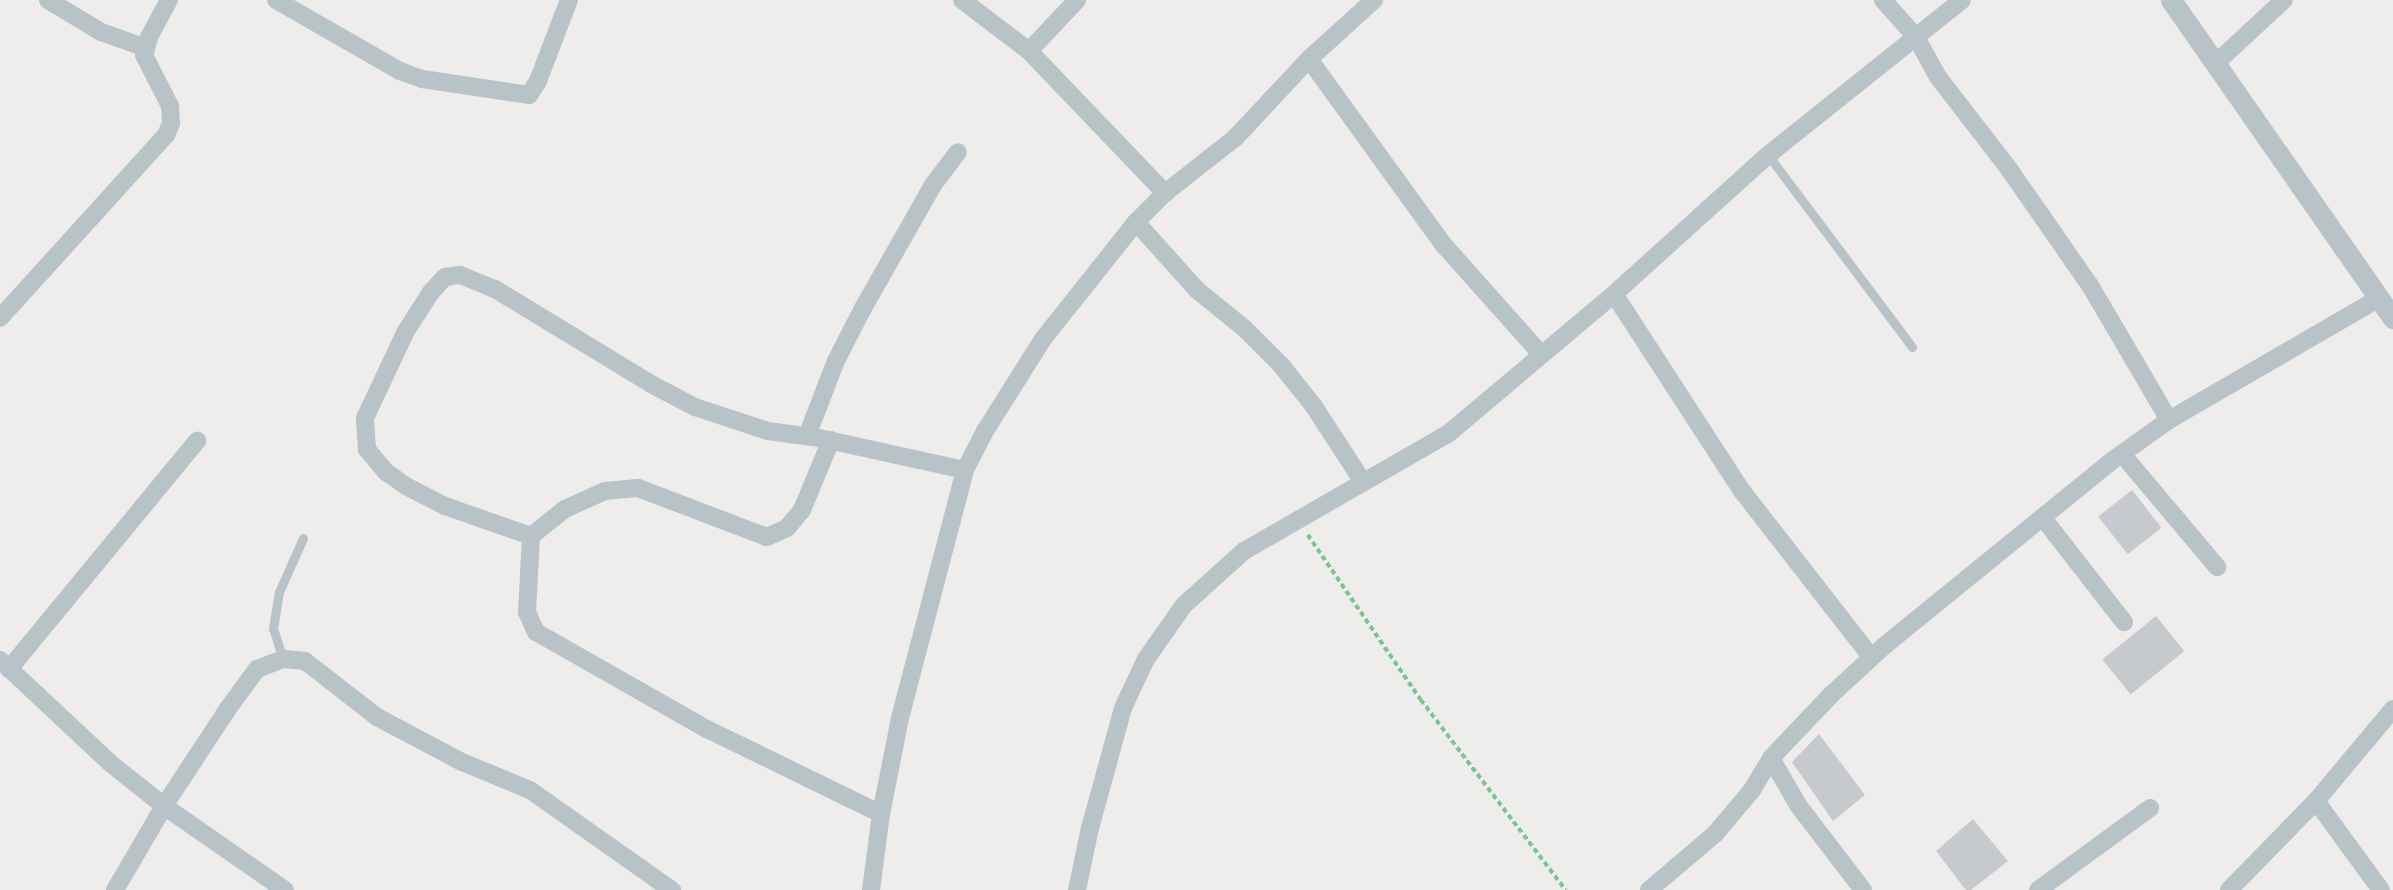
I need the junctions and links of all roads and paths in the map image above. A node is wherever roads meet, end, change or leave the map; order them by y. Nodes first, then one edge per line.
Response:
1 (48, 0) edge
2 (169, 0) edge
3 (276, 0) edge
4 (569, 0) edge
5 (962, 0) edge
6 (1077, 0) edge
7 (1374, 0) edge
8 (1883, 0) edge
9 (1962, 0) edge
10 (2172, 0) edge
11 (2284, 0) edge
12 (1916, 37) junction
13 (146, 48) junction
14 (1029, 51) junction
15 (1309, 59) junction
16 (2217, 62) junction
17 (958, 152) dead end
18 (1768, 155) junction
19 (1165, 193) junction
20 (1136, 222) junction
21 (1614, 294) junction
22 (2378, 299) junction
23 (0, 318) edge
24 (2393, 318) edge
25 (1912, 347) dead end
26 (1541, 354) junction
27 (2169, 420) junction
28 (807, 436) junction
29 (831, 440) junction
30 (197, 441) dead end
31 (2122, 454) junction
32 (965, 470) junction
33 (1363, 482) junction
34 (2043, 517) junction
35 (1297, 520) junction
36 (531, 536) junction
37 (303, 538) dead end
38 (2217, 568) dead end
39 (2124, 622) dead end
40 (1871, 657) junction
41 (283, 659) junction
42 (4, 664) edge
43 (2393, 709) edge
44 (1771, 758) junction
45 (2316, 801) junction
46 (164, 806) junction
47 (2150, 808) dead end
48 (881, 814) junction
49 (115, 890) edge
50 (285, 890) edge
51 (672, 890) edge
52 (871, 890) edge
53 (1077, 890) edge
54 (1566, 890) edge
55 (1649, 890) edge
56 (1863, 890) edge
57 (2038, 890) edge
58 (2229, 890) edge
59 (2381, 890) edge

1 - 13 street
2 - 13 street
3 - 4 street
5 - 14 street
6 - 14 street
7 - 15 street
8 - 12 street
9 - 12 street
10 - 16 street
11 - 16 street
12 - 18 street
12 - 27 street
13 - 23 street
14 - 19 street
15 - 19 street
15 - 26 street
16 - 22 street
17 - 28 street
18 - 21 street
18 - 25 lane
19 - 20 street
20 - 32 street
20 - 33 street
21 - 26 street
21 - 40 street
22 - 24 street
22 - 27 street
26 - 33 street
27 - 31 street
28 - 29 street
28 - 36 street
29 - 32 street
29 - 36 street
30 - 42 street
31 - 34 street
31 - 38 street
32 - 48 street
33 - 35 street
34 - 39 street
34 - 40 street
35 - 53 street
35 - 54 path
36 - 48 street
37 - 41 lane
40 - 44 street
41 - 46 street
41 - 51 street
42 - 46 street
43 - 45 street
44 - 55 street
44 - 56 street
45 - 58 street
45 - 59 street
46 - 49 street
46 - 50 street
47 - 57 street
48 - 52 street

